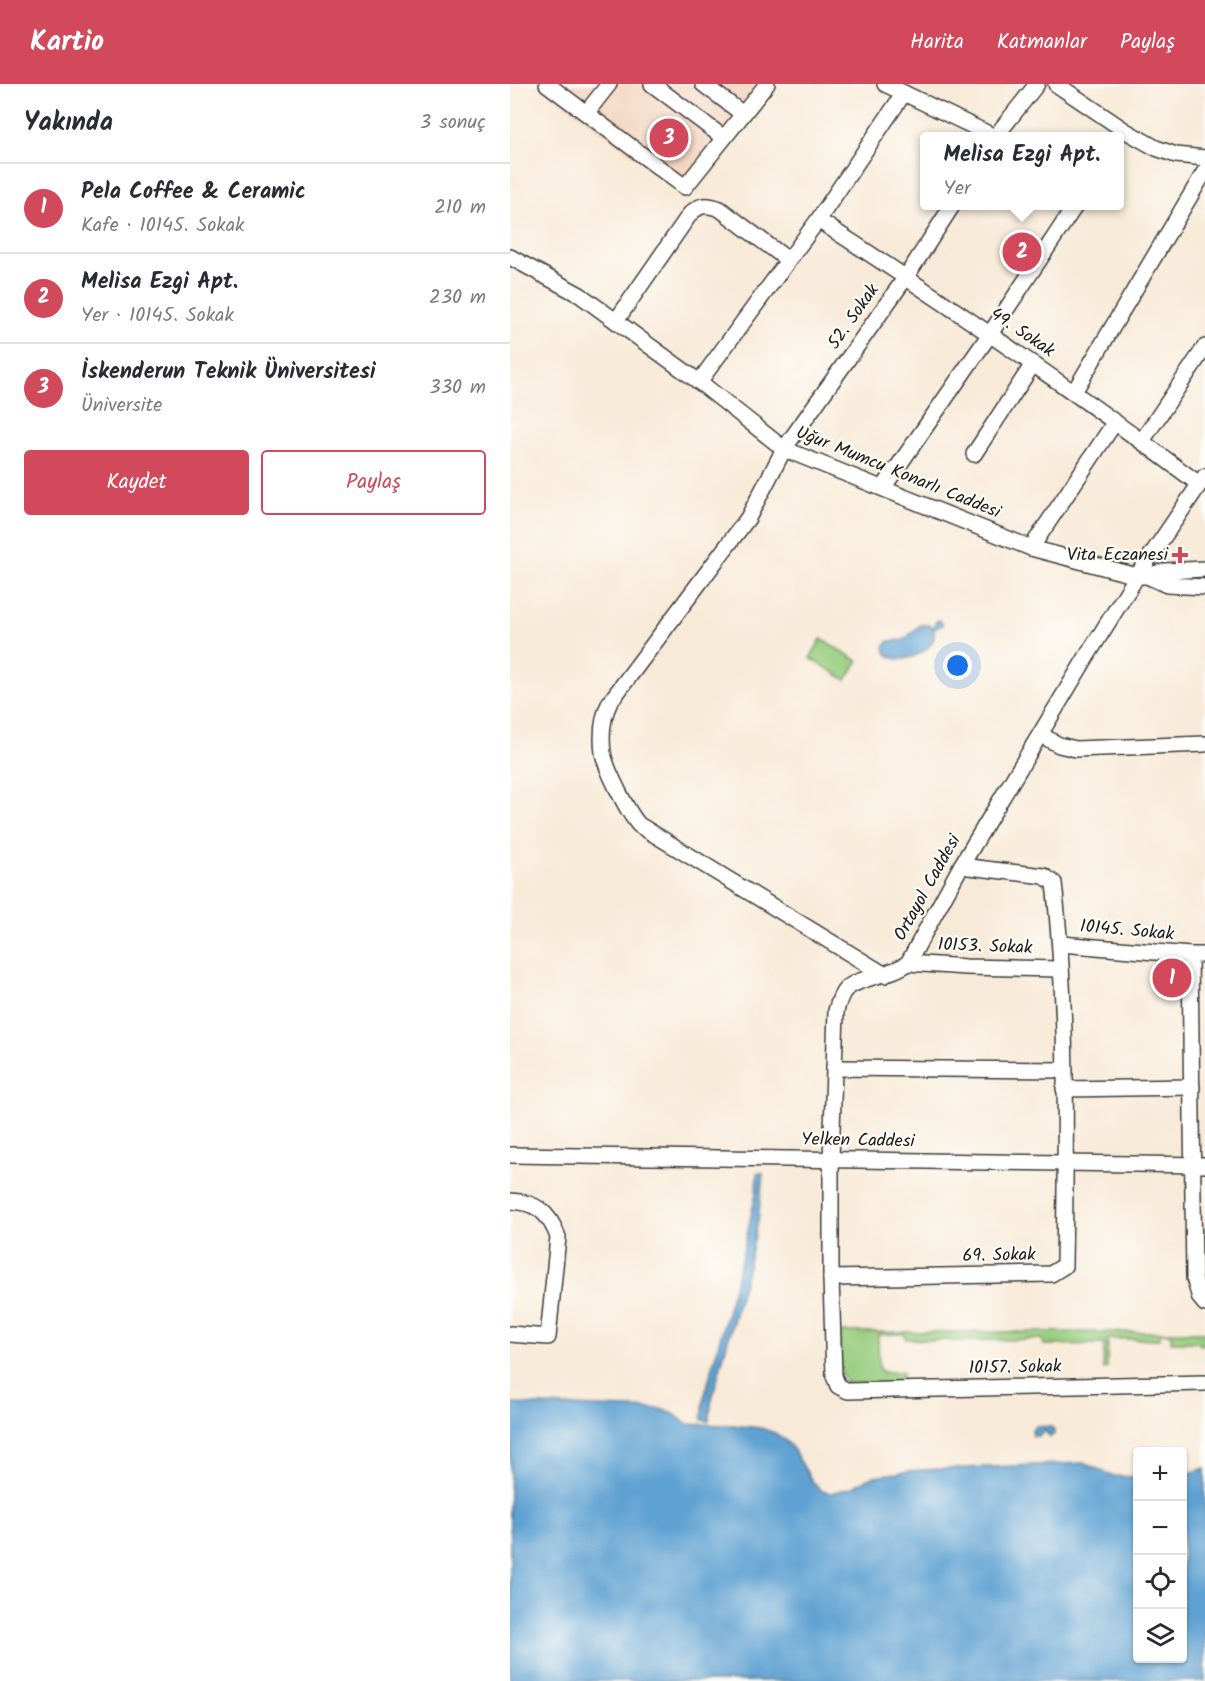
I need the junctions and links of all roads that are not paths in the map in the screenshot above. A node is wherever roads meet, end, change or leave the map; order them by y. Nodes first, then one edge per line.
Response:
1 (547, 84) edge
2 (609, 84) edge
3 (652, 84) edge
4 (704, 84) edge
5 (885, 84) edge
6 (1038, 84) edge
7 (1056, 84) edge
8 (762, 86) edge
9 (904, 93) junction
10 (586, 112) junction
11 (743, 114) junction
12 (986, 132) edge
13 (997, 132) edge
14 (1119, 132) edge
15 (1124, 135) edge
16 (724, 138) junction
17 (1205, 158) edge
18 (1205, 171) edge
19 (949, 210) edge
20 (1072, 210) edge
21 (818, 220) junction
22 (510, 257) edge
23 (788, 260) junction
24 (906, 277) junction
25 (616, 321) junction
26 (990, 334) junction
27 (1205, 347) edge
28 (1033, 364) junction
29 (699, 382) junction
30 (1074, 392) junction
31 (1115, 422) junction
32 (1142, 441) junction
33 (784, 449) junction
34 (974, 454) dead end
35 (1202, 480) edge
36 (883, 488) junction
37 (1031, 548) junction
38 (1205, 569) edge
39 (1142, 576) junction
40 (1205, 586) edge
41 (1041, 735) junction
42 (1205, 744) edge
43 (961, 866) junction
44 (1061, 944) junction
45 (1197, 955) edge
46 (908, 963) junction
47 (1061, 969) junction
48 (885, 975) junction
49 (834, 1068) junction
50 (1063, 1070) junction
51 (1192, 1088) junction
52 (1064, 1089) junction
53 (510, 1155) edge
54 (831, 1160) junction
55 (1065, 1164) junction
56 (1199, 1165) edge
57 (510, 1201) edge
58 (831, 1278) junction
59 (1205, 1304) edge
60 (510, 1334) edge
61 (834, 1376) joint
62 (1205, 1383) edge

1 - 10 street
2 - 10 street
3 - 16 street
4 - 11 street
5 - 9 street
6 - 13 street
7 - 14 street
8 - 11 street
9 - 12 street
9 - 21 street
10 - 16 street
11 - 16 street
15 - 17 street
18 - 30 street
19 - 24 street, 52. Sokak
20 - 26 street
21 - 23 street
21 - 24 street, 49. Sokak
22 - 25 street, Uğur Mumcu Konarlı Caddesi
23 - 25 street
23 - 29 street
24 - 26 street, 49. Sokak
24 - 33 street, 52. Sokak
25 - 29 street, Uğur Mumcu Konarlı Caddesi
26 - 28 street, 49. Sokak
26 - 36 street
27 - 32 street
28 - 30 street, 49. Sokak
28 - 34 street
29 - 33 street, Uğur Mumcu Konarlı Caddesi
30 - 31 street, 49. Sokak
31 - 32 street, 49. Sokak
31 - 37 street
32 - 35 street, 49. Sokak
33 - 36 street, Uğur Mumcu Konarlı Caddesi
33 - 48 street, 52. Sokak
35 - 39 street, Ortayol Caddesi
36 - 37 street, Uğur Mumcu Konarlı Caddesi
37 - 39 street, Uğur Mumcu Konarlı Caddesi
38 - 39 street, Uğur Mumcu Konarlı Caddesi
39 - 40 street, Uğur Mumcu Konarlı Caddesi
39 - 41 street, Ortayol Caddesi
41 - 42 street
41 - 43 street, Ortayol Caddesi
43 - 44 street
43 - 46 street, Ortayol Caddesi
44 - 45 street, 10145. Sokak
44 - 47 street
45 - 51 street
46 - 47 street, 10153. Sokak
46 - 48 street, Ortayol Caddesi
47 - 50 street
48 - 49 street, Ortayol Caddesi
49 - 50 street
49 - 54 street, Ortayol Caddesi
50 - 52 street
51 - 52 street
51 - 56 street
52 - 55 street
53 - 54 street, Yelken Caddesi
54 - 55 street, Yelken Caddesi
54 - 58 street, Ortayol Caddesi
55 - 56 street, Yelken Caddesi
55 - 58 street, 69. Sokak
56 - 59 street
57 - 60 street
58 - 61 street, Ortayol Caddesi
61 - 62 street, 10157. Sokak

